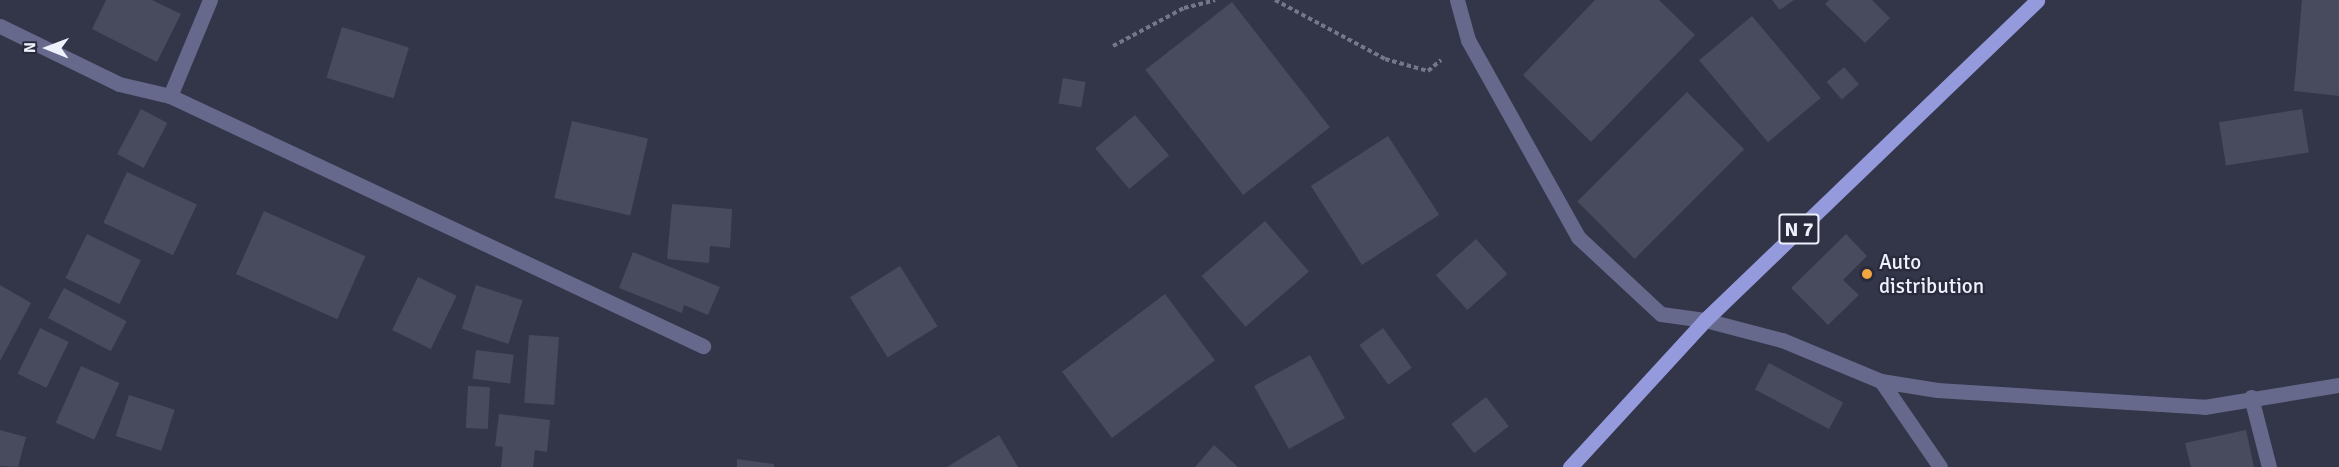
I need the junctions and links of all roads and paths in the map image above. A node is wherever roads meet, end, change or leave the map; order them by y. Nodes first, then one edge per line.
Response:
1 (210, 0) edge
2 (1215, 0) edge
3 (1275, 0) edge
4 (1457, 0) edge
5 (2037, 0) edge
6 (0, 26) edge
7 (1468, 40) junction
8 (1113, 46) dead end
9 (170, 96) junction
10 (1705, 320) junction
11 (703, 346) dead end
12 (1881, 381) junction
13 (2339, 385) edge
14 (2252, 397) junction
15 (1570, 467) edge
16 (1941, 467) edge
17 (2269, 467) edge

1 - 9 street
2 - 8 path
3 - 7 path
4 - 7 street
5 - 10 main road, N 7
6 - 9 street
7 - 10 street
9 - 11 street
10 - 12 street
10 - 15 main road, N 7
12 - 14 street
12 - 16 street
13 - 14 street
14 - 17 street

